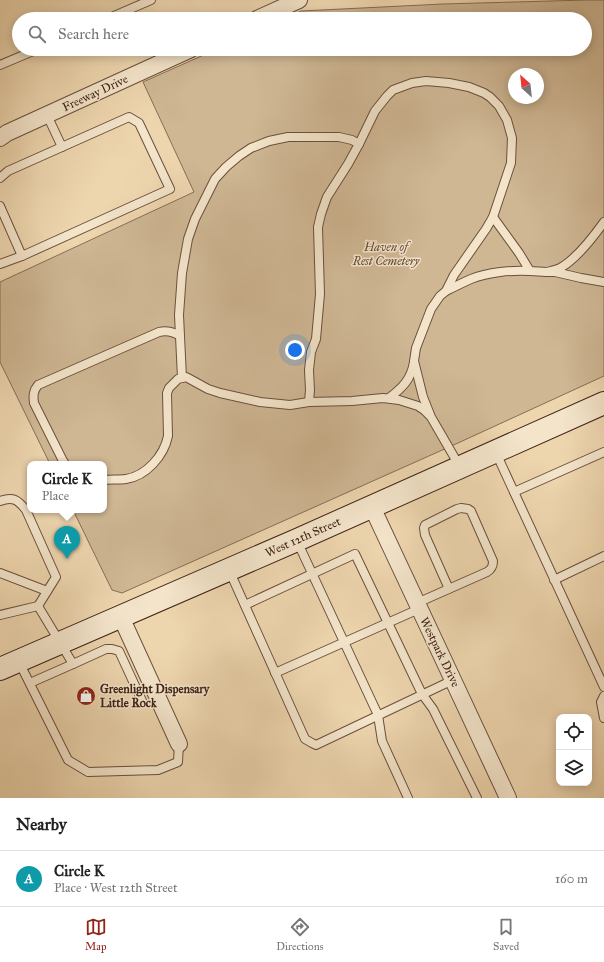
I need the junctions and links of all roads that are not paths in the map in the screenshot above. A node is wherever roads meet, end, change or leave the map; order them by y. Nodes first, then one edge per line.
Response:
1 (151, 0) edge
2 (299, 0) edge
3 (123, 12) edge
4 (272, 12) edge
5 (21, 56) edge
6 (176, 56) edge
7 (0, 65) edge
8 (48, 115) junction
9 (0, 138) edge
10 (359, 144) junction
11 (62, 147) junction
12 (0, 178) edge
13 (0, 206) edge
14 (493, 217) junction
15 (604, 222) edge
16 (22, 256) junction
17 (0, 264) edge
18 (530, 271) junction
19 (547, 272) junction
20 (604, 282) edge
21 (446, 292) junction
22 (179, 335) junction
23 (414, 361) junction
24 (182, 378) junction
25 (389, 398) junction
26 (309, 402) junction
27 (604, 403) edge
28 (431, 417) junction
29 (496, 452) junction
30 (604, 452) edge
31 (63, 461) edge
32 (461, 468) junction
33 (107, 480) edge
34 (514, 492) junction
35 (0, 501) edge
36 (372, 507) junction
37 (27, 512) edge
38 (27, 513) edge
39 (297, 540) junction
40 (604, 556) edge
41 (229, 570) junction
42 (0, 573) edge
43 (312, 574) junction
44 (554, 580) junction
45 (449, 589) junction
46 (47, 591) junction
47 (245, 605) junction
48 (38, 606) junction
49 (418, 606) junction
50 (0, 614) edge
51 (121, 617) junction
52 (388, 623) junction
53 (345, 642) junction
54 (61, 643) junction
55 (73, 664) junction
56 (6, 666) edge
57 (275, 673) junction
58 (454, 680) junction
59 (30, 684) junction
60 (604, 688) edge
61 (422, 694) junction
62 (604, 696) edge
63 (143, 703) dead end
64 (378, 715) junction
65 (604, 718) edge
66 (179, 744) joint
67 (408, 798) edge
68 (477, 798) edge
69 (508, 798) edge

1 - 3 lane
2 - 4 street
5 - 7 lane
6 - 8 street, Freeway Drive
8 - 9 street, Freeway Drive
8 - 11 lane
10 - 14 lane
10 - 22 lane
10 - 26 lane
11 - 12 lane
11 - 16 lane
13 - 16 lane
14 - 18 lane
14 - 21 lane
15 - 19 lane
16 - 17 lane
18 - 19 lane
18 - 21 lane
19 - 20 lane
21 - 23 lane
22 - 24 lane
22 - 31 lane
23 - 25 lane
23 - 28 lane
24 - 26 lane
24 - 33 lane
25 - 26 lane
25 - 28 lane
27 - 29 main road, West 12th Street
28 - 32 lane
29 - 32 main road, West 12th Street
29 - 34 lane
30 - 34 lane
32 - 36 main road, West 12th Street
34 - 44 lane
35 - 37 lane
36 - 39 main road, West 12th Street
36 - 49 street, Westpark Drive
38 - 46 lane
39 - 41 main road, West 12th Street
39 - 43 lane
40 - 44 lane
41 - 47 lane
41 - 51 main road, West 12th Street
42 - 46 lane
43 - 47 lane
43 - 52 lane
43 - 53 lane
44 - 60 lane
45 - 45 lane
45 - 49 lane
46 - 48 lane
47 - 57 lane
48 - 50 lane
48 - 54 lane
49 - 52 lane
49 - 58 street, Westpark Drive
51 - 54 main road, West 12th Street
51 - 66 street
52 - 53 lane
52 - 61 lane
53 - 57 lane
53 - 64 lane
54 - 55 lane
54 - 56 main road, West 12th Street
55 - 59 lane
55 - 63 lane
56 - 59 lane
57 - 64 lane
58 - 61 lane
58 - 69 street, Westpark Drive
59 - 66 lane
61 - 64 lane
61 - 68 lane
62 - 65 lane
64 - 67 lane

